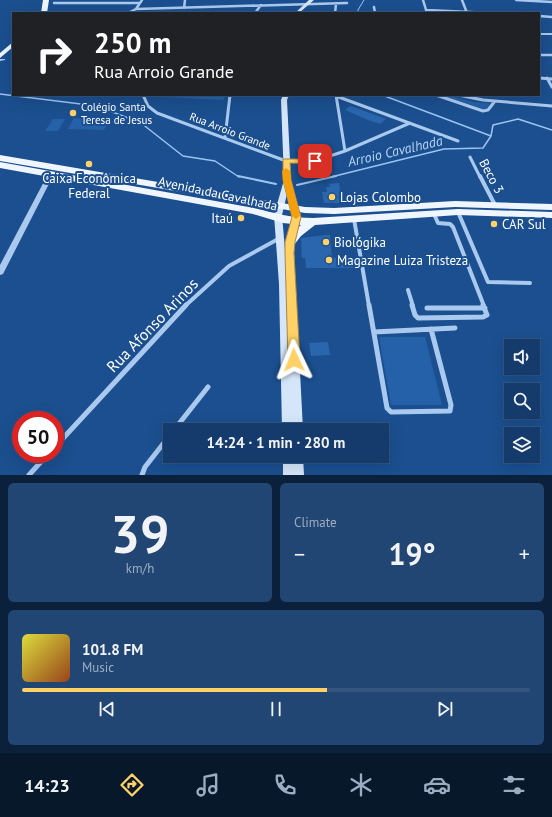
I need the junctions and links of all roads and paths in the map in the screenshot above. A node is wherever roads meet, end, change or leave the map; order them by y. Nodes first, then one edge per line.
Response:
1 (46, 0) edge
2 (85, 0) edge
3 (142, 0) edge
4 (185, 0) edge
5 (312, 0) edge
6 (422, 0) edge
7 (462, 0) edge
8 (516, 0) edge
9 (552, 2) edge
10 (82, 3) junction
11 (347, 3) dead end
12 (53, 4) edge
13 (140, 4) junction
14 (336, 4) junction
15 (261, 5) junction
16 (304, 6) junction
17 (374, 7) dead end
18 (184, 8) junction
19 (136, 9) junction
20 (426, 11) edge
21 (44, 12) edge
22 (130, 12) edge
23 (255, 12) edge
24 (299, 12) edge
25 (335, 12) edge
26 (375, 12) edge
27 (467, 12) edge
28 (540, 16) edge
29 (552, 17) edge
30 (540, 34) edge
31 (552, 34) edge
32 (12, 45) edge
33 (12, 52) edge
34 (540, 55) edge
35 (552, 56) edge
36 (1, 60) edge
37 (540, 78) edge
38 (547, 78) junction
39 (552, 79) edge
40 (552, 87) edge
41 (143, 96) edge
42 (230, 96) edge
43 (336, 96) edge
44 (439, 96) edge
45 (464, 96) edge
46 (283, 97) edge
47 (495, 101) junction
48 (552, 106) edge
49 (410, 123) junction
50 (225, 138) junction
51 (458, 141) dead end
52 (345, 151) junction
53 (470, 157) dead end
54 (0, 158) edge
55 (286, 161) junction
56 (0, 165) edge
57 (78, 172) junction
58 (51, 174) junction
59 (287, 180) junction
60 (495, 205) junction
61 (279, 206) junction
62 (552, 207) edge
63 (294, 209) junction
64 (458, 212) junction
65 (434, 214) junction
66 (552, 214) edge
67 (278, 219) junction
68 (354, 219) junction
69 (296, 222) junction
70 (313, 222) junction
71 (285, 240) junction
72 (0, 272) edge
73 (530, 283) dead end
74 (408, 290) dead end
75 (427, 308) dead end
76 (485, 308) junction
77 (455, 328) dead end
78 (431, 329) junction
79 (374, 332) junction
80 (208, 387) dead end
81 (180, 423) edge
82 (288, 423) edge
83 (297, 423) edge
84 (64, 437) edge
85 (163, 444) edge
86 (40, 463) edge
87 (289, 463) edge
88 (298, 463) edge
89 (29, 475) edge
90 (142, 475) edge
91 (290, 475) edge
92 (298, 475) edge

1 - 21 main road
2 - 10 street
3 - 13 street
4 - 18 street
5 - 16 main road
6 - 20 street
7 - 27 street
8 - 9 street
10 - 12 street
10 - 13 street
11 - 14 street
13 - 19 street
14 - 16 street
14 - 25 street
15 - 16 street
15 - 18 street
15 - 23 street
16 - 24 main road
17 - 26 street
18 - 19 street
19 - 22 street
20 - 27 street
28 - 29 street
30 - 31 street
32 - 36 main road
33 - 36 main road
34 - 35 street
37 - 38 street
38 - 39 street
38 - 40 street
41 - 50 street, Rua Arroio Grande
42 - 50 street
43 - 49 street
43 - 52 street
44 - 47 street
45 - 47 street
46 - 55 main road
47 - 48 street
49 - 51 street
49 - 52 street, Rua Arroio Grande
50 - 55 street, Rua Arroio Grande
52 - 55 street, Rua Arroio Grande
53 - 60 street, Beco 3
54 - 57 main road, Avenida da Cavalhada
55 - 59 main road
56 - 58 main road, Avenida da Cavalhada
57 - 58 main road
57 - 61 main road, Avenida da Cavalhada
58 - 67 main road, Avenida da Cavalhada
58 - 72 street
59 - 61 main road
59 - 63 main road
60 - 62 main road, Avenida da Cavalhada
60 - 63 main road, Avenida da Cavalhada
61 - 63 main road, Avenida da Cavalhada
61 - 67 main road
63 - 69 main road
64 - 65 main road, Avenida da Cavalhada
64 - 66 main road, Avenida da Cavalhada
64 - 73 street
65 - 68 main road, Avenida da Cavalhada
65 - 76 street
67 - 69 main road, Avenida da Cavalhada
67 - 71 main road
68 - 70 main road, Avenida da Cavalhada
68 - 79 street
69 - 70 main road, Avenida da Cavalhada
69 - 71 main road
70 - 71 main road
71 - 82 main road
71 - 83 main road
71 - 84 street, Rua Afonso Arinos
74 - 76 street
75 - 76 street
77 - 78 street
78 - 79 street
78 - 79 street
80 - 81 street
85 - 90 street
86 - 89 street
87 - 91 main road
88 - 92 main road

